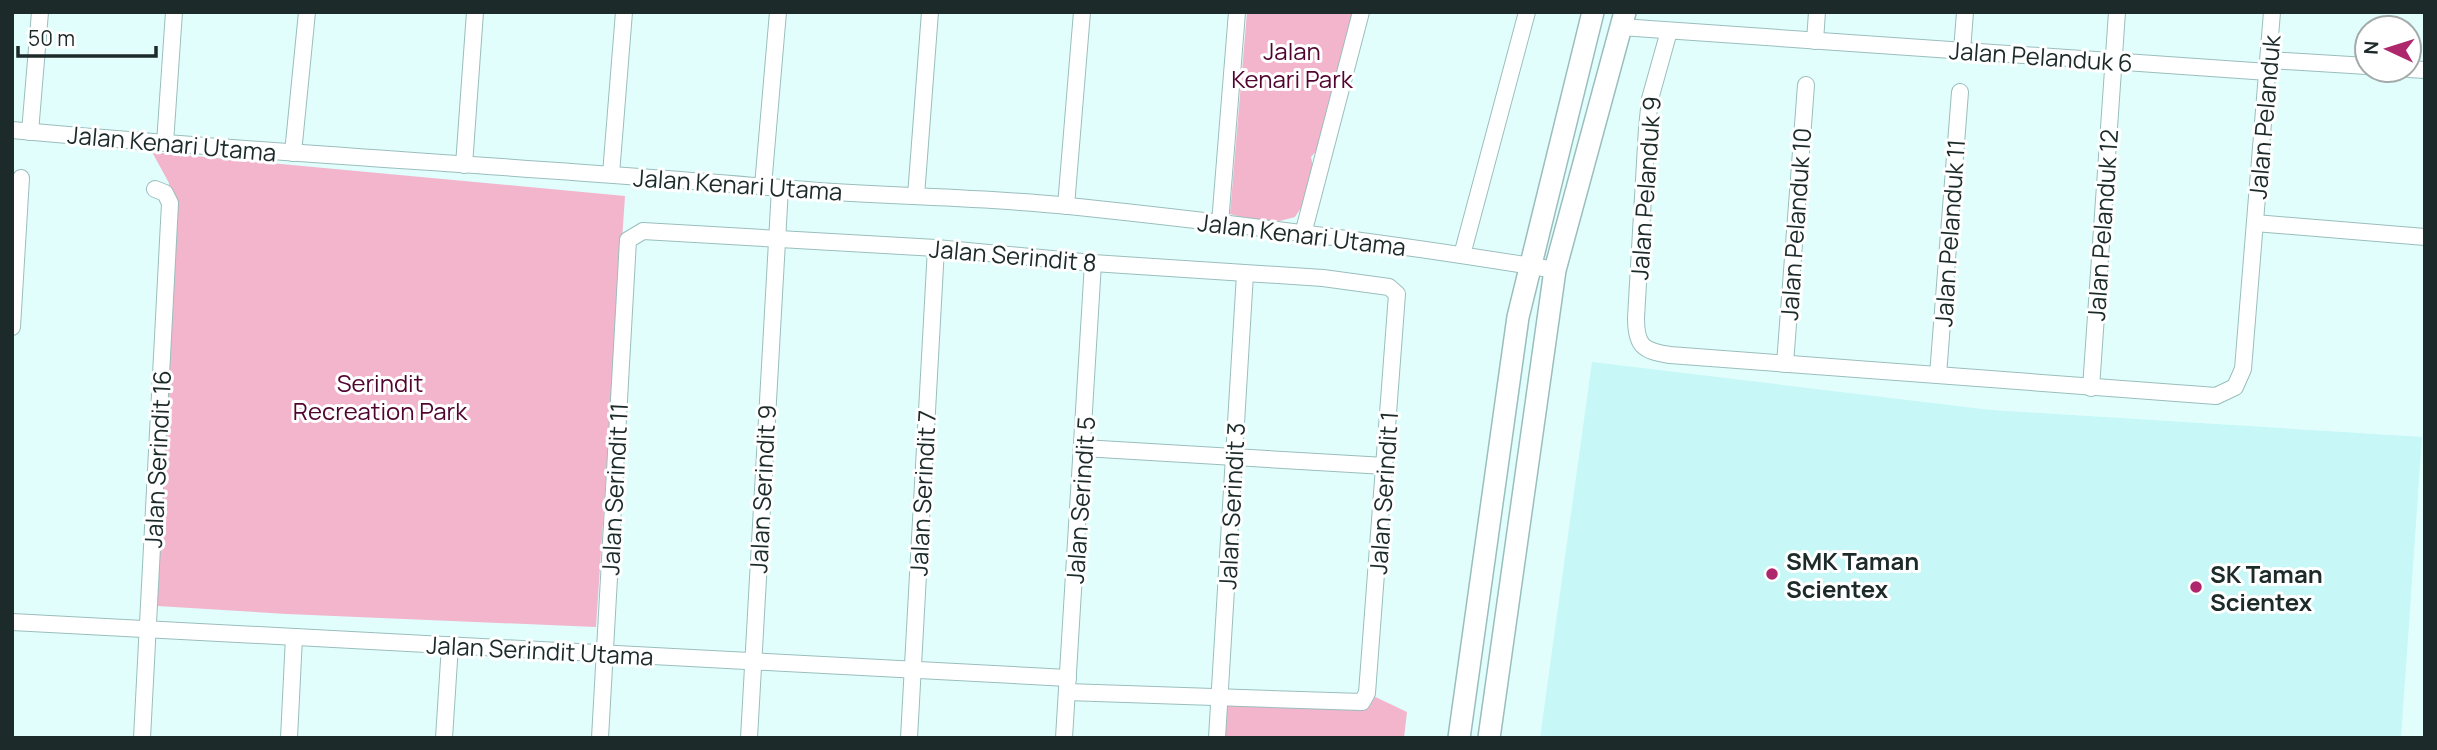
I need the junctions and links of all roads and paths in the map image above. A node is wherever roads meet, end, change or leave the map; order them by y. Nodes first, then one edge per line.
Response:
1 (40, 12) edge
2 (174, 12) edge
3 (307, 12) edge
4 (475, 12) edge
5 (624, 12) edge
6 (778, 12) edge
7 (930, 12) edge
8 (1082, 12) edge
9 (1237, 12) edge
10 (1361, 12) edge
11 (1527, 12) edge
12 (1593, 12) edge
13 (1816, 12) edge
14 (1965, 12) edge
15 (2117, 12) edge
16 (2273, 12) edge
17 (1623, 20) edge
18 (1669, 31) junction
19 (1815, 41) junction
20 (1962, 51) junction
21 (2113, 61) junction
22 (2268, 66) junction
23 (2353, 66) edge
24 (1578, 72) junction
25 (1806, 85) dead end
26 (1960, 92) dead end
27 (12, 130) edge
28 (30, 132) junction
29 (165, 143) junction
30 (293, 153) junction
31 (464, 165) junction
32 (611, 174) junction
33 (20, 178) dead end
34 (763, 186) junction
35 (780, 188) junction
36 (155, 189) dead end
37 (916, 196) junction
38 (1066, 206) junction
39 (1220, 223) junction
40 (2255, 223) junction
41 (1303, 234) junction
42 (2425, 237) edge
43 (628, 240) joint
44 (777, 240) junction
45 (936, 248) junction
46 (1462, 255) junction
47 (1093, 263) junction
48 (1530, 266) junction
49 (1555, 270) junction
50 (1245, 274) junction
51 (1397, 294) joint
52 (12, 327) edge
53 (1785, 364) junction
54 (1938, 375) junction
55 (2091, 388) junction
56 (1083, 448) junction
57 (1234, 456) junction
58 (1385, 466) junction
59 (12, 622) edge
60 (148, 629) junction
61 (294, 637) junction
62 (450, 645) junction
63 (605, 653) junction
64 (752, 661) junction
65 (912, 670) junction
66 (1068, 685) junction
67 (1367, 693) joint
68 (1219, 696) junction
69 (142, 738) edge
70 (289, 738) edge
71 (444, 738) edge
72 (600, 738) edge
73 (749, 738) edge
74 (909, 738) edge
75 (1064, 738) edge
76 (1217, 738) edge
77 (1459, 738) edge
78 (1489, 738) edge

1 - 28 street
2 - 29 street
3 - 30 street
4 - 31 street
5 - 32 street
6 - 34 street
7 - 37 street
8 - 38 street
9 - 39 street
10 - 41 street
11 - 46 street
12 - 24 street
13 - 19 street
14 - 20 street
15 - 21 street, Jalan Pelanduk 12
16 - 22 street, Jalan Pelanduk
17 - 18 street, Jalan Pelanduk 6
17 - 24 street
17 - 49 street
18 - 19 street, Jalan Pelanduk 6
18 - 53 street, Jalan Pelanduk 9
19 - 20 street, Jalan Pelanduk 6
20 - 21 street, Jalan Pelanduk 6
21 - 22 street, Jalan Pelanduk 6
21 - 55 street, Jalan Pelanduk 12
22 - 23 street, Jalan Pelanduk 6
22 - 40 street, Jalan Pelanduk
24 - 48 street
25 - 53 street, Jalan Pelanduk 10
26 - 54 street, Jalan Pelanduk 11
27 - 28 street, Jalan Kenari Utama
28 - 29 street, Jalan Kenari Utama
29 - 30 street, Jalan Kenari Utama
30 - 31 street, Jalan Kenari Utama
31 - 32 street, Jalan Kenari Utama
32 - 34 street, Jalan Kenari Utama
33 - 52 street
34 - 35 street, Jalan Kenari Utama
35 - 37 street, Jalan Kenari Utama
35 - 44 street, Jalan Serindit 9
36 - 60 street, Jalan Serindit 16
37 - 38 street, Jalan Kenari Utama
38 - 39 street, Jalan Kenari Utama
39 - 41 street, Jalan Kenari Utama
40 - 42 street, Jalan Pelanduk
40 - 55 street, Jalan Pelanduk
41 - 46 street, Jalan Kenari Utama
43 - 44 street, Jalan Serindit 8
43 - 63 street, Jalan Serindit 11
44 - 45 street, Jalan Serindit 8
44 - 64 street, Jalan Serindit 9
45 - 47 street, Jalan Serindit 8
45 - 65 street, Jalan Serindit 7
46 - 48 street, Jalan Kenari Utama
47 - 50 street, Jalan Serindit 8
47 - 56 street, Jalan Serindit 5
48 - 49 street, Jalan Kenari Utama
48 - 77 street
49 - 78 street
50 - 51 street, Jalan Serindit 8
50 - 57 street, Jalan Serindit 3
51 - 58 street, Jalan Serindit 1
53 - 54 street
54 - 55 street
56 - 57 street
56 - 66 street, Jalan Serindit 5
57 - 58 street
57 - 68 street, Jalan Serindit 3
58 - 67 street, Jalan Serindit 1
59 - 60 street, Jalan Serindit Utama
60 - 61 street, Jalan Serindit Utama
60 - 69 street, Jalan Serindit 16
61 - 62 street, Jalan Serindit Utama
61 - 70 street
62 - 63 street, Jalan Serindit Utama
62 - 71 street
63 - 64 street, Jalan Serindit Utama
63 - 72 street, Jalan Serindit 11
64 - 65 street, Jalan Serindit Utama
64 - 73 street, Jalan Serindit 9
65 - 66 street, Jalan Serindit Utama
65 - 74 street, Jalan Serindit 7
66 - 68 street, Jalan Serindit Utama
66 - 75 street, Jalan Serindit 5
67 - 68 street, Jalan Serindit Utama
68 - 76 street, Jalan Serindit 3

